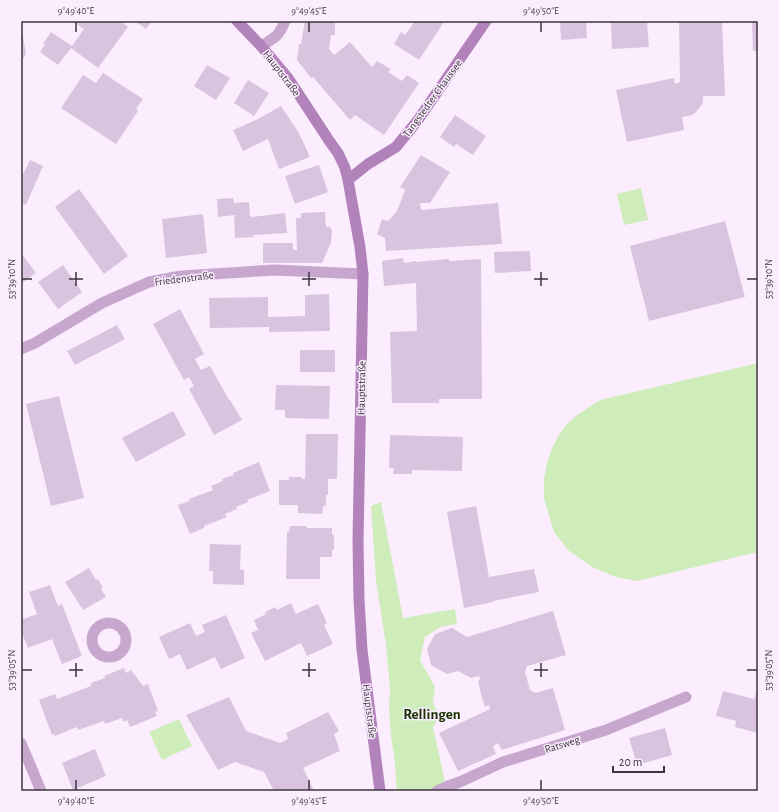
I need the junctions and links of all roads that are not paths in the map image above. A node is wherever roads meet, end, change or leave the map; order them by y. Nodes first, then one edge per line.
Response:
1 (237, 21) edge
2 (285, 21) edge
3 (486, 21) edge
4 (261, 46) junction
5 (348, 180) junction
6 (363, 274) junction
7 (21, 349) edge
8 (686, 697) dead end
9 (21, 743) edge
10 (41, 791) edge
11 (380, 791) edge
12 (438, 791) edge

1 - 4 main road, Hauptstraße
2 - 4 street
3 - 5 main road, Tangstedter Chaussee
4 - 5 main road, Hauptstraße
5 - 6 main road, Hauptstraße
6 - 7 street, Friedenstraße
6 - 11 main road, Hauptstraße
8 - 12 street, Ratsweg
9 - 10 street

